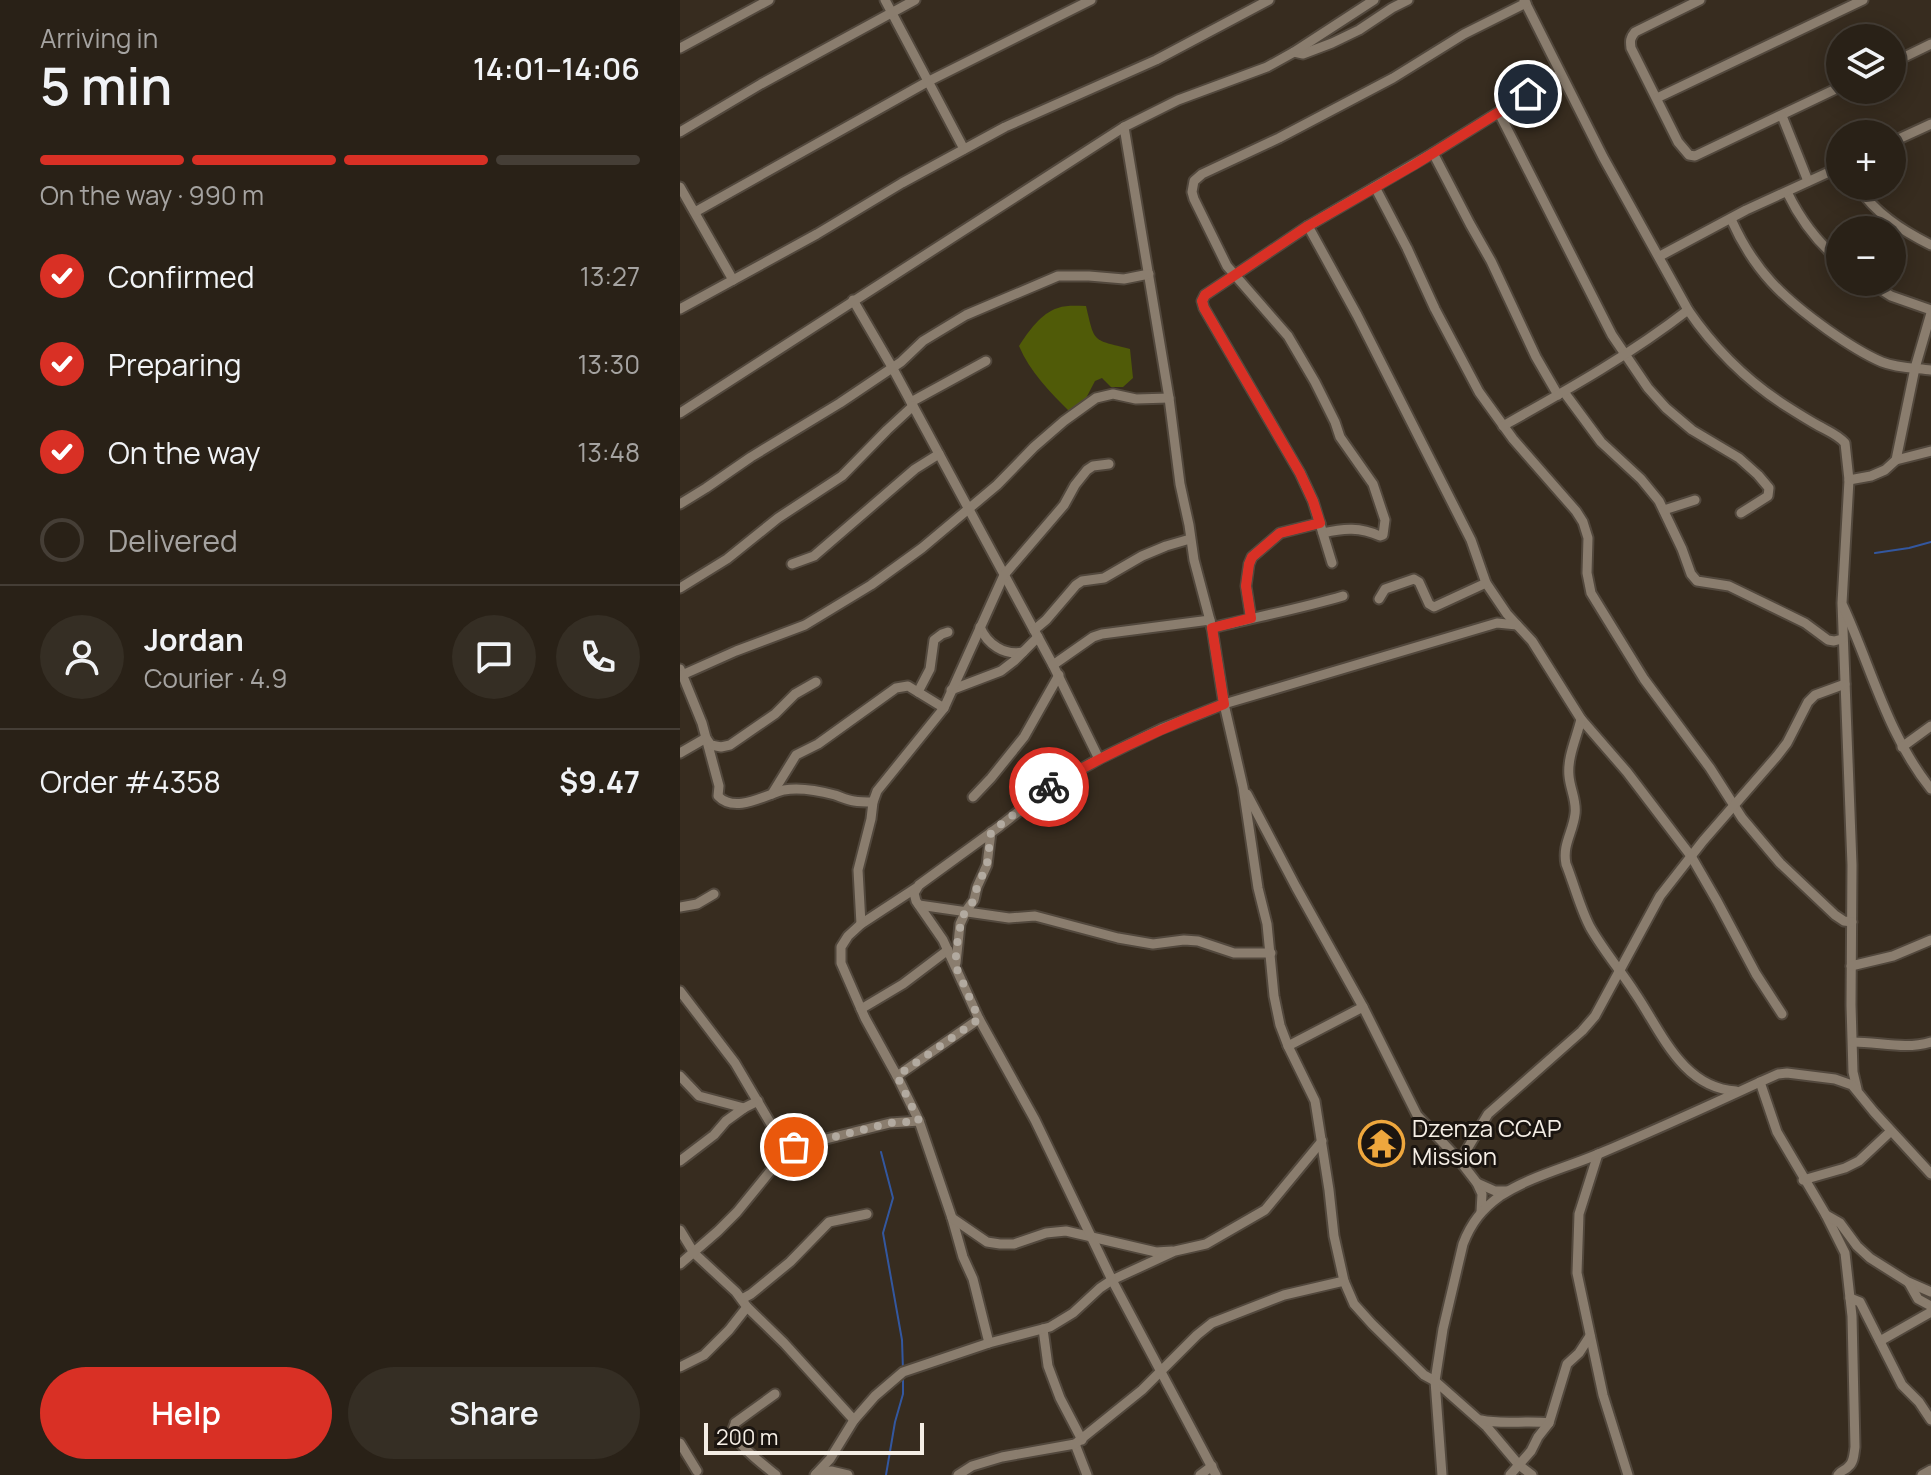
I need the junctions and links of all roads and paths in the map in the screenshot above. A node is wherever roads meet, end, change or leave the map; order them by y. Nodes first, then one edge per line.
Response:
1 (769, 0) edge
2 (885, 0) edge
3 (915, 0) edge
4 (1091, 0) edge
5 (1269, 0) edge
6 (1374, 0) edge
7 (1408, 0) edge
8 (1700, 0) edge
9 (1863, 0) edge
10 (1525, 2) edge
11 (1362, 3) edge
12 (892, 13) junction
13 (1931, 44) edge
14 (680, 48) edge
15 (1294, 52) junction
16 (1906, 56) edge
17 (1560, 74) junction
18 (927, 82) junction
19 (1826, 94) edge
20 (1657, 98) junction
21 (1499, 113) junction
22 (1782, 116) junction
23 (1931, 124) edge
24 (1124, 127) junction
25 (680, 132) edge
26 (1906, 136) edge
27 (964, 149) junction
28 (1433, 153) junction
29 (1826, 173) edge
30 (1808, 181) junction
31 (680, 187) edge
32 (1375, 187) junction
33 (1787, 192) junction
34 (1867, 200) edge
35 (695, 212) junction
36 (1731, 219) junction
37 (1308, 226) junction
38 (1931, 245) edge
39 (1826, 248) edge
40 (1660, 256) junction
41 (1149, 274) junction
42 (1235, 276) junction
43 (733, 280) junction
44 (1891, 296) edge
45 (853, 300) junction
46 (680, 309) edge
47 (1688, 310) junction
48 (1931, 312) edge
49 (1625, 355) junction
50 (986, 361) dead end
51 (892, 367) junction
52 (1915, 368) junction
53 (1931, 370) edge
54 (1561, 393) junction
55 (1169, 398) junction
56 (912, 404) junction
57 (680, 413) edge
58 (1503, 426) junction
59 (1931, 451) edge
60 (939, 454) junction
61 (1896, 460) junction
62 (1109, 464) dead end
63 (1849, 480) junction
64 (1695, 500) dead end
65 (680, 504) edge
66 (968, 509) junction
67 (1664, 510) junction
68 (1741, 513) dead end
69 (1320, 523) junction
70 (1323, 533) junction
71 (1190, 539) junction
72 (1332, 563) dead end
73 (792, 564) dead end
74 (1004, 575) junction
75 (1486, 583) junction
76 (680, 588) edge
77 (1343, 596) dead end
78 (1379, 599) dead end
79 (1842, 603) junction
80 (1251, 618) junction
81 (1211, 624) junction
82 (1517, 625) junction
83 (980, 627) junction
84 (948, 632) dead end
85 (1036, 634) junction
86 (1842, 639) junction
87 (1023, 652) junction
88 (1053, 665) junction
89 (681, 674) edge
90 (1059, 675) junction
91 (816, 682) dead end
92 (1845, 684) junction
93 (951, 690) junction
94 (918, 692) junction
95 (1224, 704) junction
96 (944, 708) junction
97 (1581, 719) junction
98 (1931, 726) edge
99 (706, 738) junction
100 (1902, 747) junction
101 (680, 753) edge
102 (1099, 759) junction
103 (1243, 787) junction
104 (1931, 789) edge
105 (772, 794) junction
106 (973, 797) dead end
107 (873, 802) junction
108 (1733, 806) junction
109 (991, 832) junction
110 (1691, 856) junction
111 (916, 888) junction
112 (714, 894) dead end
113 (919, 905) junction
114 (680, 907) edge
115 (966, 911) junction
116 (1852, 922) junction
117 (861, 924) junction
118 (1931, 940) edge
119 (948, 950) junction
120 (1271, 953) junction
121 (1851, 966) junction
122 (956, 967) junction
123 (1619, 969) junction
124 (680, 991) edge
125 (1363, 1007) junction
126 (861, 1009) junction
127 (1782, 1014) dead end
128 (979, 1019) junction
129 (1853, 1042) junction
130 (1931, 1042) edge
131 (1288, 1046) junction
132 (680, 1076) edge
133 (897, 1076) junction
134 (1760, 1082) junction
135 (1857, 1089) junction
136 (1739, 1092) junction
137 (758, 1101) junction
138 (744, 1108) junction
139 (919, 1121) junction
140 (1891, 1131) junction
141 (1322, 1141) junction
142 (794, 1147) junction
143 (1598, 1154) junction
144 (680, 1161) edge
145 (1460, 1161) junction
146 (1931, 1174) edge
147 (1803, 1180) junction
148 (1477, 1183) junction
149 (1512, 1190) junction
150 (1481, 1212) junction
151 (867, 1214) dead end
152 (1826, 1215) junction
153 (952, 1218) junction
154 (680, 1230) edge
155 (1091, 1237) junction
156 (1175, 1251) junction
157 (694, 1253) junction
158 (680, 1264) edge
159 (1112, 1280) junction
160 (1344, 1281) junction
161 (1908, 1282) junction
162 (1931, 1292) edge
163 (1850, 1298) junction
164 (1918, 1299) junction
165 (744, 1303) junction
166 (1931, 1309) edge
167 (1921, 1318) junction
168 (1043, 1329) junction
169 (1590, 1336) junction
170 (1880, 1341) junction
171 (989, 1343) junction
172 (680, 1367) edge
173 (1161, 1369) junction
174 (1435, 1381) junction
175 (775, 1394) dead end
176 (1479, 1419) junction
177 (854, 1420) junction
178 (1931, 1420) edge
179 (1549, 1423) junction
180 (1078, 1442) junction
181 (680, 1443) edge
182 (830, 1459) junction
183 (1519, 1465) junction
184 (1931, 1470) edge
185 (697, 1471) dead end
186 (1214, 1471) edge
187 (816, 1474) edge
188 (845, 1474) edge
189 (776, 1475) edge
190 (958, 1475) edge
191 (1087, 1475) edge
192 (1200, 1475) edge
193 (1442, 1475) edge
194 (1510, 1475) edge
195 (1532, 1475) edge
196 (1628, 1475) edge
197 (1838, 1475) edge
198 (1922, 1475) edge

1 - 14 street
2 - 12 street
3 - 12 street
4 - 18 street
5 - 27 street
6 - 11 street
7 - 15 street
8 - 20 street
9 - 20 street
10 - 17 street
10 - 42 street
11 - 15 street
12 - 18 street
12 - 25 street
13 - 16 street
15 - 24 street
17 - 21 street
17 - 40 street
18 - 27 street
18 - 35 street
19 - 22 street
20 - 22 street
21 - 28 street
21 - 49 street
22 - 30 street
23 - 26 street
24 - 41 street
24 - 45 street
27 - 43 street
28 - 32 street
28 - 54 street
29 - 30 street
30 - 33 street
31 - 35 street
32 - 37 street
32 - 58 street
33 - 36 street
33 - 39 street
34 - 38 street
35 - 43 street
36 - 40 street
36 - 52 street
37 - 42 street
37 - 75 street
40 - 47 street
41 - 51 street
41 - 55 street
42 - 69 street
42 - 70 street
43 - 46 street
44 - 48 street
45 - 51 street
45 - 57 street
47 - 49 street
47 - 63 street
48 - 52 street
49 - 54 street
49 - 68 street
50 - 56 street
51 - 56 street
51 - 65 street
52 - 53 street
52 - 61 street
54 - 58 street
54 - 67 street
55 - 66 street
55 - 71 street
56 - 60 street
56 - 76 street
58 - 108 street
59 - 61 street
60 - 66 street
60 - 73 street
61 - 63 street
62 - 74 street
63 - 79 street
64 - 67 street
66 - 74 street
66 - 89 street
67 - 86 street
69 - 70 street
69 - 80 street
70 - 72 street
71 - 81 street
71 - 85 street
74 - 83 street
74 - 85 street
75 - 78 street
75 - 82 street
77 - 80 street
79 - 86 street
79 - 100 street
80 - 81 street
81 - 88 street
81 - 95 street
82 - 95 street
82 - 97 street
83 - 87 street
83 - 93 street
84 - 94 street
85 - 87 street
85 - 88 street
86 - 92 street
87 - 93 street
88 - 90 street
89 - 99 street
90 - 102 street
90 - 106 street
91 - 99 street
92 - 108 street
92 - 116 street
93 - 96 street
94 - 96 street
94 - 105 street
95 - 102 street
95 - 103 street
96 - 107 street
97 - 110 street
97 - 123 street
98 - 100 street
99 - 101 street
99 - 105 street
100 - 104 street
102 - 109 street
103 - 120 street
103 - 125 street
105 - 107 street
107 - 117 street
108 - 110 street
108 - 116 street
109 - 111 street
109 - 115 street
110 - 123 street
110 - 127 street
111 - 113 street
111 - 117 street
112 - 114 street
113 - 115 street
113 - 119 street
115 - 120 street
115 - 122 street
116 - 121 street
117 - 126 street
118 - 121 street
119 - 122 street
119 - 126 street
120 - 131 street
121 - 129 street
122 - 128 street
123 - 136 street
123 - 145 street
124 - 137 street
125 - 131 street
125 - 145 street
126 - 133 street
128 - 133 street
128 - 155 street
129 - 130 street
129 - 135 street
131 - 141 street
132 - 138 street
133 - 139 street
134 - 135 street
134 - 136 street
134 - 147 street
135 - 140 street
136 - 143 street
137 - 138 street
137 - 142 street
138 - 144 street
139 - 142 street
139 - 153 street
140 - 146 street
140 - 147 street
141 - 156 street
141 - 160 street
142 - 157 street
143 - 149 street
143 - 169 street
145 - 148 street
147 - 152 street
148 - 149 street
148 - 150 street
149 - 150 street
150 - 174 street
151 - 165 street
152 - 161 street
152 - 163 street
153 - 155 street
153 - 171 street
154 - 157 street
155 - 156 street
155 - 159 street
156 - 159 street
157 - 158 street
157 - 165 street
159 - 168 street
159 - 173 street
160 - 173 street
160 - 174 street
161 - 162 street
161 - 164 street
163 - 170 street
163 - 197 street
164 - 166 street
164 - 167 street
165 - 172 street
165 - 177 street
166 - 167 street
167 - 170 street
168 - 171 street
168 - 180 street
169 - 179 street
169 - 196 street
170 - 178 street
171 - 177 street
173 - 180 street
173 - 186 street
174 - 176 street
174 - 193 street
175 - 189 street
176 - 179 street
176 - 183 street
177 - 182 street
179 - 183 street
180 - 190 street
180 - 191 street
181 - 185 street
182 - 187 street
182 - 188 street
183 - 194 street
183 - 195 street
184 - 198 street
186 - 192 street
187 - 188 street

